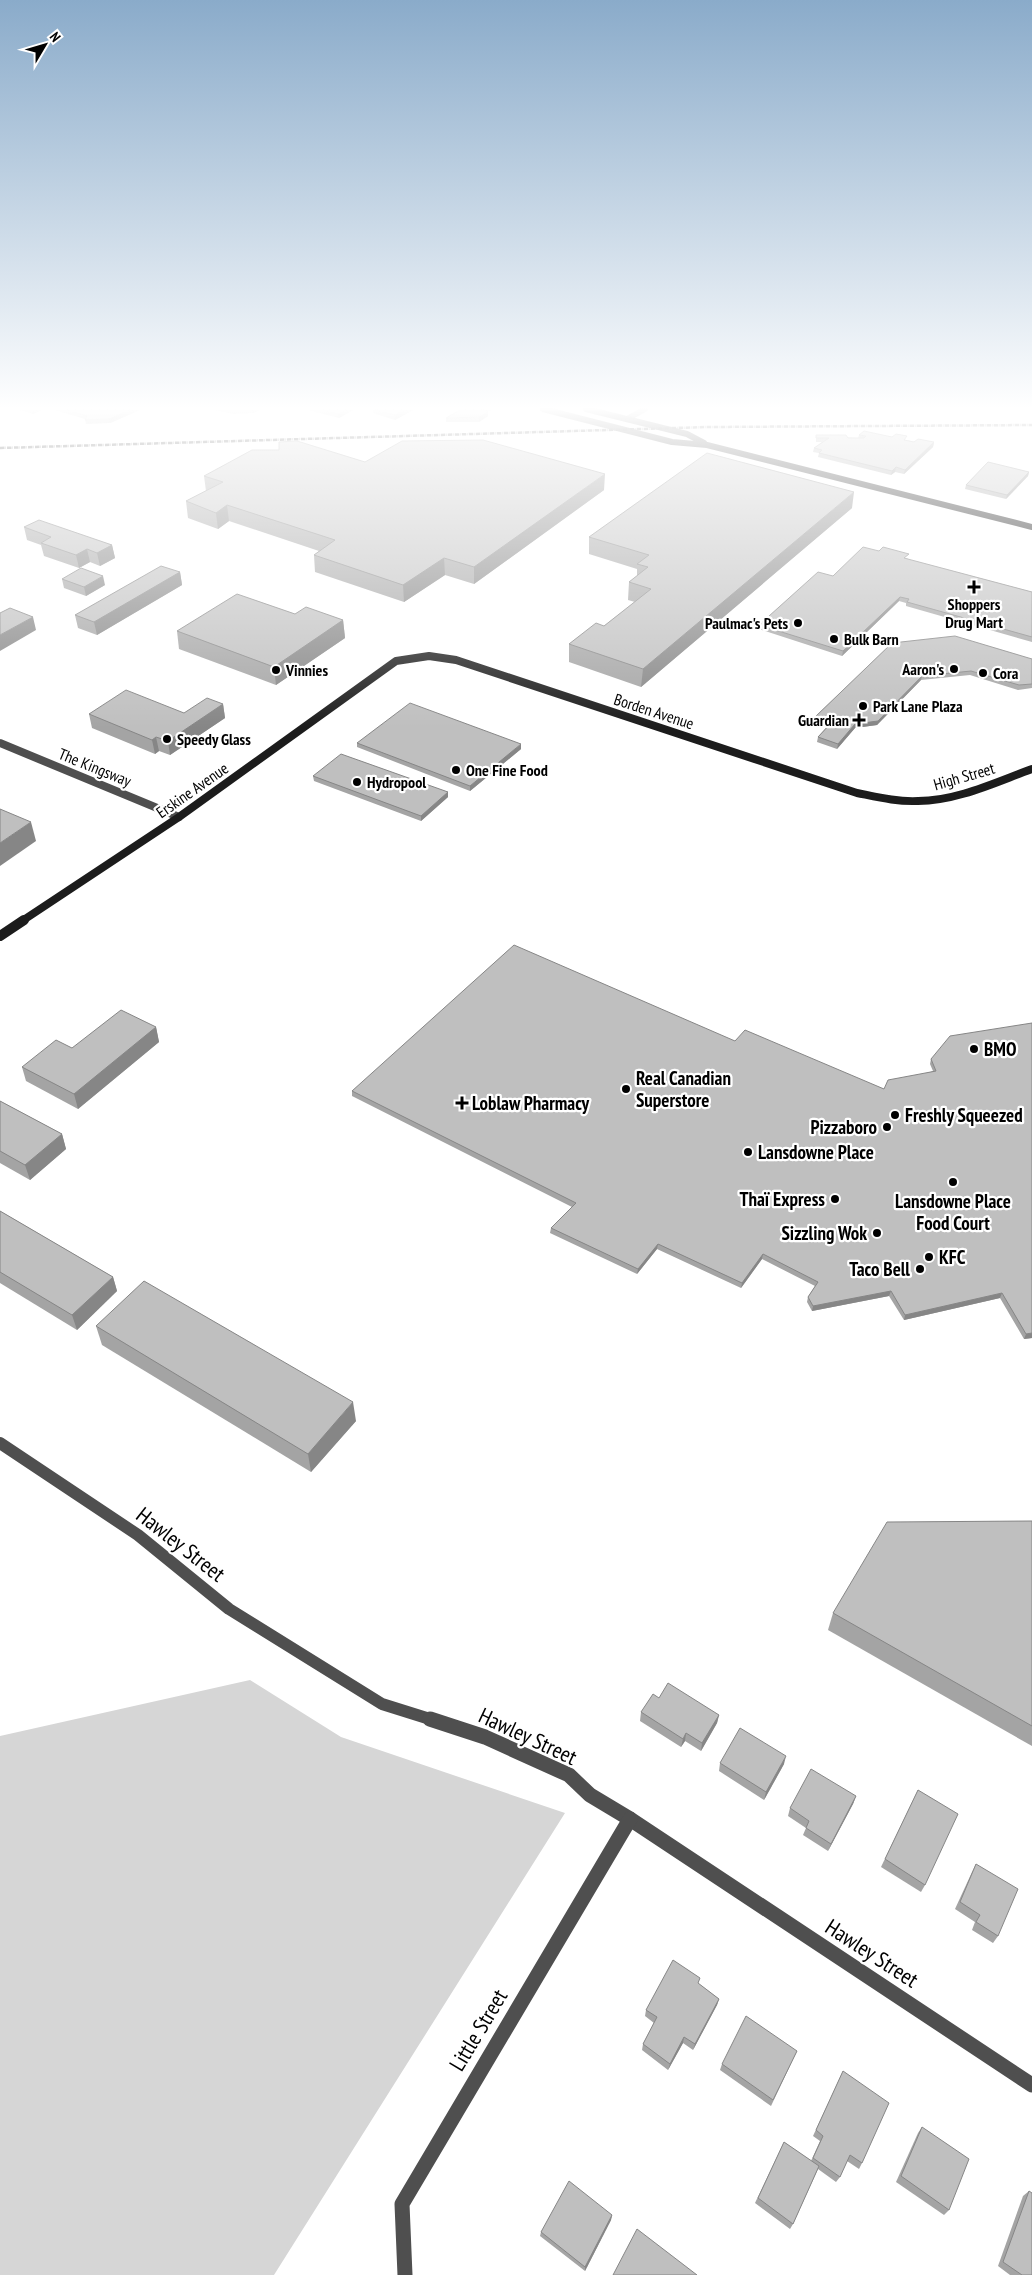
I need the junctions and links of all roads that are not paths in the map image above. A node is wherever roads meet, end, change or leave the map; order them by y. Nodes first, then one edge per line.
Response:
1 (985, 515) edge
2 (1032, 527) edge
3 (396, 661) joint
4 (0, 743) edge
5 (1032, 769) edge
6 (902, 800) joint
7 (179, 817) junction
8 (0, 936) edge
9 (0, 1443) edge
10 (630, 1819) junction
11 (1032, 2085) edge
12 (405, 2275) edge

1 - 2 street
3 - 6 street, Borden Avenue
3 - 7 street, Erskine Avenue
4 - 7 street, The Kingsway
5 - 6 street, High Street
7 - 8 street, Erskine Avenue
9 - 10 street, Hawley Street
10 - 11 street, Hawley Street
10 - 12 street, Little Street

